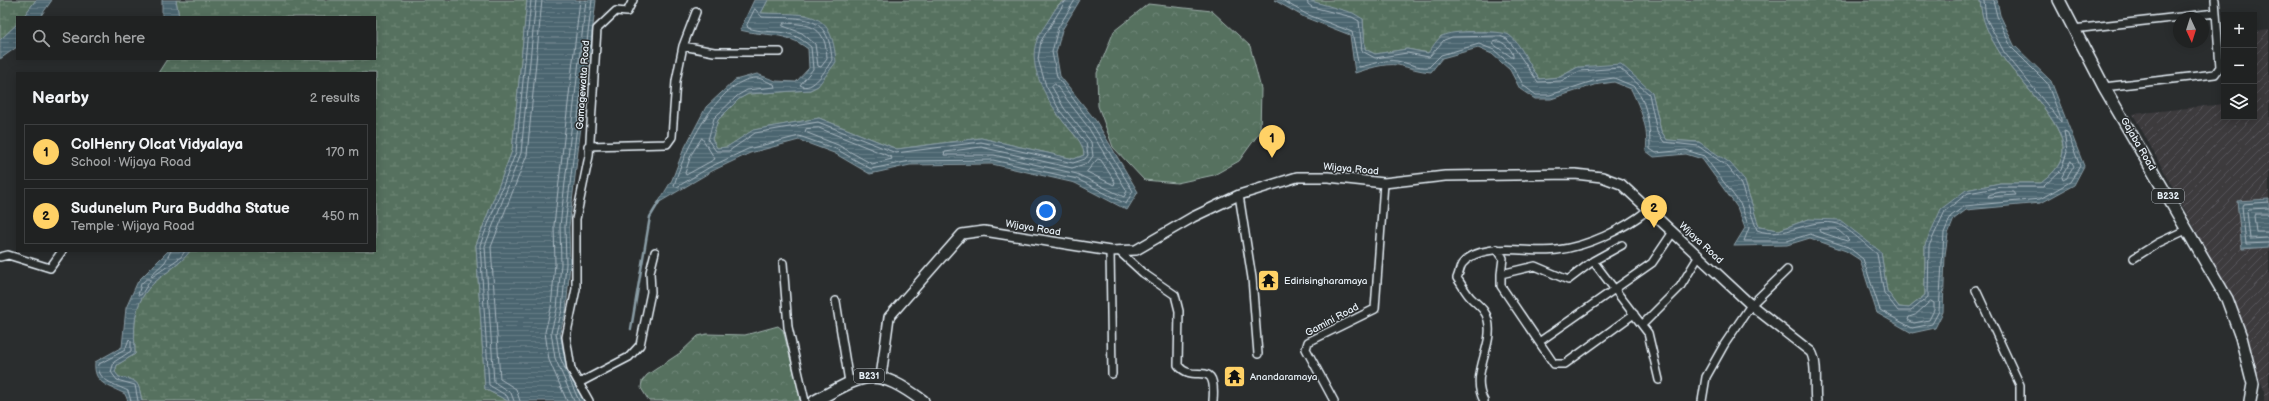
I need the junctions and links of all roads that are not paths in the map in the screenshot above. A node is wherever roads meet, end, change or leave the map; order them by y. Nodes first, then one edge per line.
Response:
1 (633, 0) edge
2 (2059, 0) edge
3 (2215, 0) edge
4 (696, 12) dead end
5 (2216, 13) junction
6 (2073, 29) junction
7 (683, 46) junction
8 (780, 52) dead end
9 (2104, 87) junction
10 (588, 146) junction
11 (1384, 183) junction
12 (1238, 195) junction
13 (1648, 210) junction
14 (2188, 229) junction
15 (1673, 232) junction
16 (1622, 245) dead end
17 (1497, 249) junction
18 (1110, 251) junction
19 (61, 252) edge
20 (655, 252) dead end
21 (1120, 252) junction
22 (1699, 256) junction
23 (0, 257) edge
24 (2134, 258) dead end
25 (1593, 262) junction
26 (783, 263) dead end
27 (1787, 270) dead end
28 (1501, 274) junction
29 (1615, 289) junction
30 (1976, 290) dead end
31 (836, 301) dead end
32 (1751, 305) junction
33 (1634, 314) junction
34 (1642, 325) junction
35 (1538, 342) junction
36 (1258, 354) dead end
37 (1112, 374) dead end
38 (882, 377) junction
39 (1659, 380) dead end
40 (849, 382) junction
41 (579, 383) junction
42 (589, 401) edge
43 (805, 401) edge
44 (815, 401) edge
45 (923, 401) edge
46 (1213, 401) edge
47 (1334, 401) edge
48 (1484, 401) edge
49 (1702, 401) edge
50 (1816, 401) edge
51 (2020, 401) edge
52 (2250, 401) edge

1 - 10 street, Gamagewatta Road
2 - 6 main road, Gajaba Road / B232
3 - 5 street
4 - 7 street
5 - 6 street
5 - 9 street
6 - 9 main road, Gajaba Road / B232
7 - 8 street
7 - 10 street
9 - 14 main road, Gajaba Road / B232
10 - 41 street, Gamagewatta Road
11 - 12 street, Wijaya Road
11 - 13 street, Wijaya Road
11 - 47 street, Gamini Road
12 - 21 street, Wijaya Road
12 - 36 street
13 - 15 street, Wijaya Road
13 - 17 street
14 - 24 street
14 - 52 main road, Gajaba Road / B232
15 - 22 street, Wijaya Road
15 - 29 street
16 - 25 street
17 - 28 street
17 - 48 street
18 - 21 street, Wijaya Road
18 - 37 street
18 - 38 street, Wijaya Road
19 - 23 street
20 - 41 street
21 - 46 street
22 - 32 street, Wijaya Road
22 - 34 street
25 - 28 street
25 - 29 street
26 - 43 street
27 - 32 street
28 - 35 street
29 - 33 street
29 - 35 street
30 - 51 street
31 - 40 street
32 - 49 street
32 - 50 street, Wijaya Road
33 - 34 street
33 - 35 street
34 - 39 street
38 - 40 main road, B231
38 - 45 main road, B231
40 - 44 main road, B231
41 - 42 street, Gamagewatta Road

